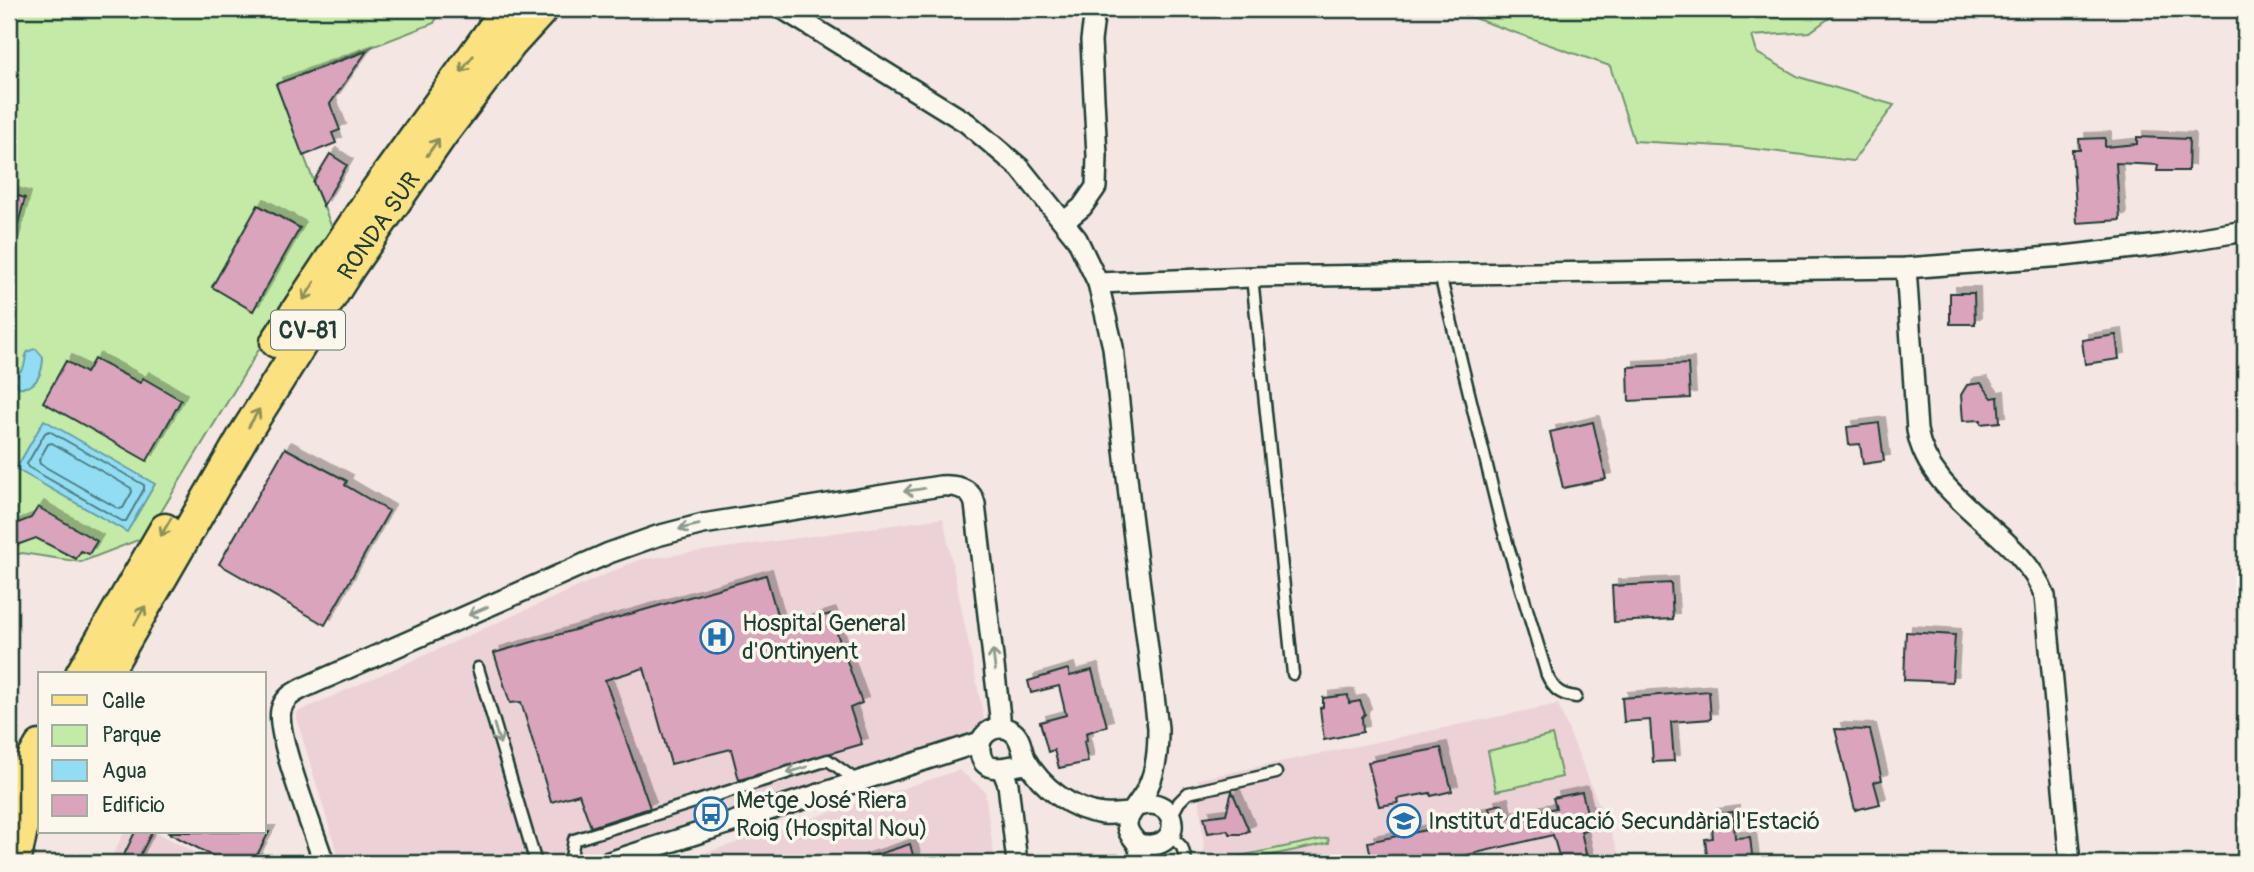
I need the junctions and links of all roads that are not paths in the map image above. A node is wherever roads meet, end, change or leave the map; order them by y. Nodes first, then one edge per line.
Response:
1 (507, 9) edge
2 (543, 9) edge
3 (783, 9) edge
4 (1095, 9) edge
5 (1065, 221) junction
6 (2245, 231) edge
7 (1906, 268) junction
8 (1440, 275) junction
9 (1252, 277) junction
10 (1098, 283) junction
11 (478, 668) dead end
12 (82, 672) edge
13 (107, 672) edge
14 (1293, 674) dead end
15 (1576, 697) dead end
16 (1000, 727) junction
17 (38, 749) edge
18 (982, 750) junction
19 (1014, 766) junction
20 (1276, 773) dead end
21 (857, 781) junction
22 (38, 795) edge
23 (9, 800) edge
24 (1170, 826) junction
25 (1141, 833) edge
26 (15, 863) edge
27 (324, 863) edge
28 (537, 863) edge
29 (570, 863) edge
30 (606, 863) edge
31 (1017, 863) edge
32 (1187, 863) edge
33 (2070, 863) edge

1 -> 12 main road, RONDA SUR / CV-81
13 -> 2 main road, RONDA SUR / CV-81
3 - 5 street
4 - 5 street
5 - 10 street
6 - 7 street
7 - 8 street
7 - 33 street
8 - 9 street
8 - 15 lane
9 - 10 street
9 - 14 lane
10 - 25 street
11 -> 28 lane
16 - 18 street
16 - 19 street
16 -> 27 street
17 - 23 main road
18 - 19 street
18 - 21 street
19 - 25 street
19 - 31 street
20 - 24 lane
21 -> 29 lane
21 - 30 street
22 - 26 main road
24 - 25 street
24 - 25 street
24 - 32 lane

